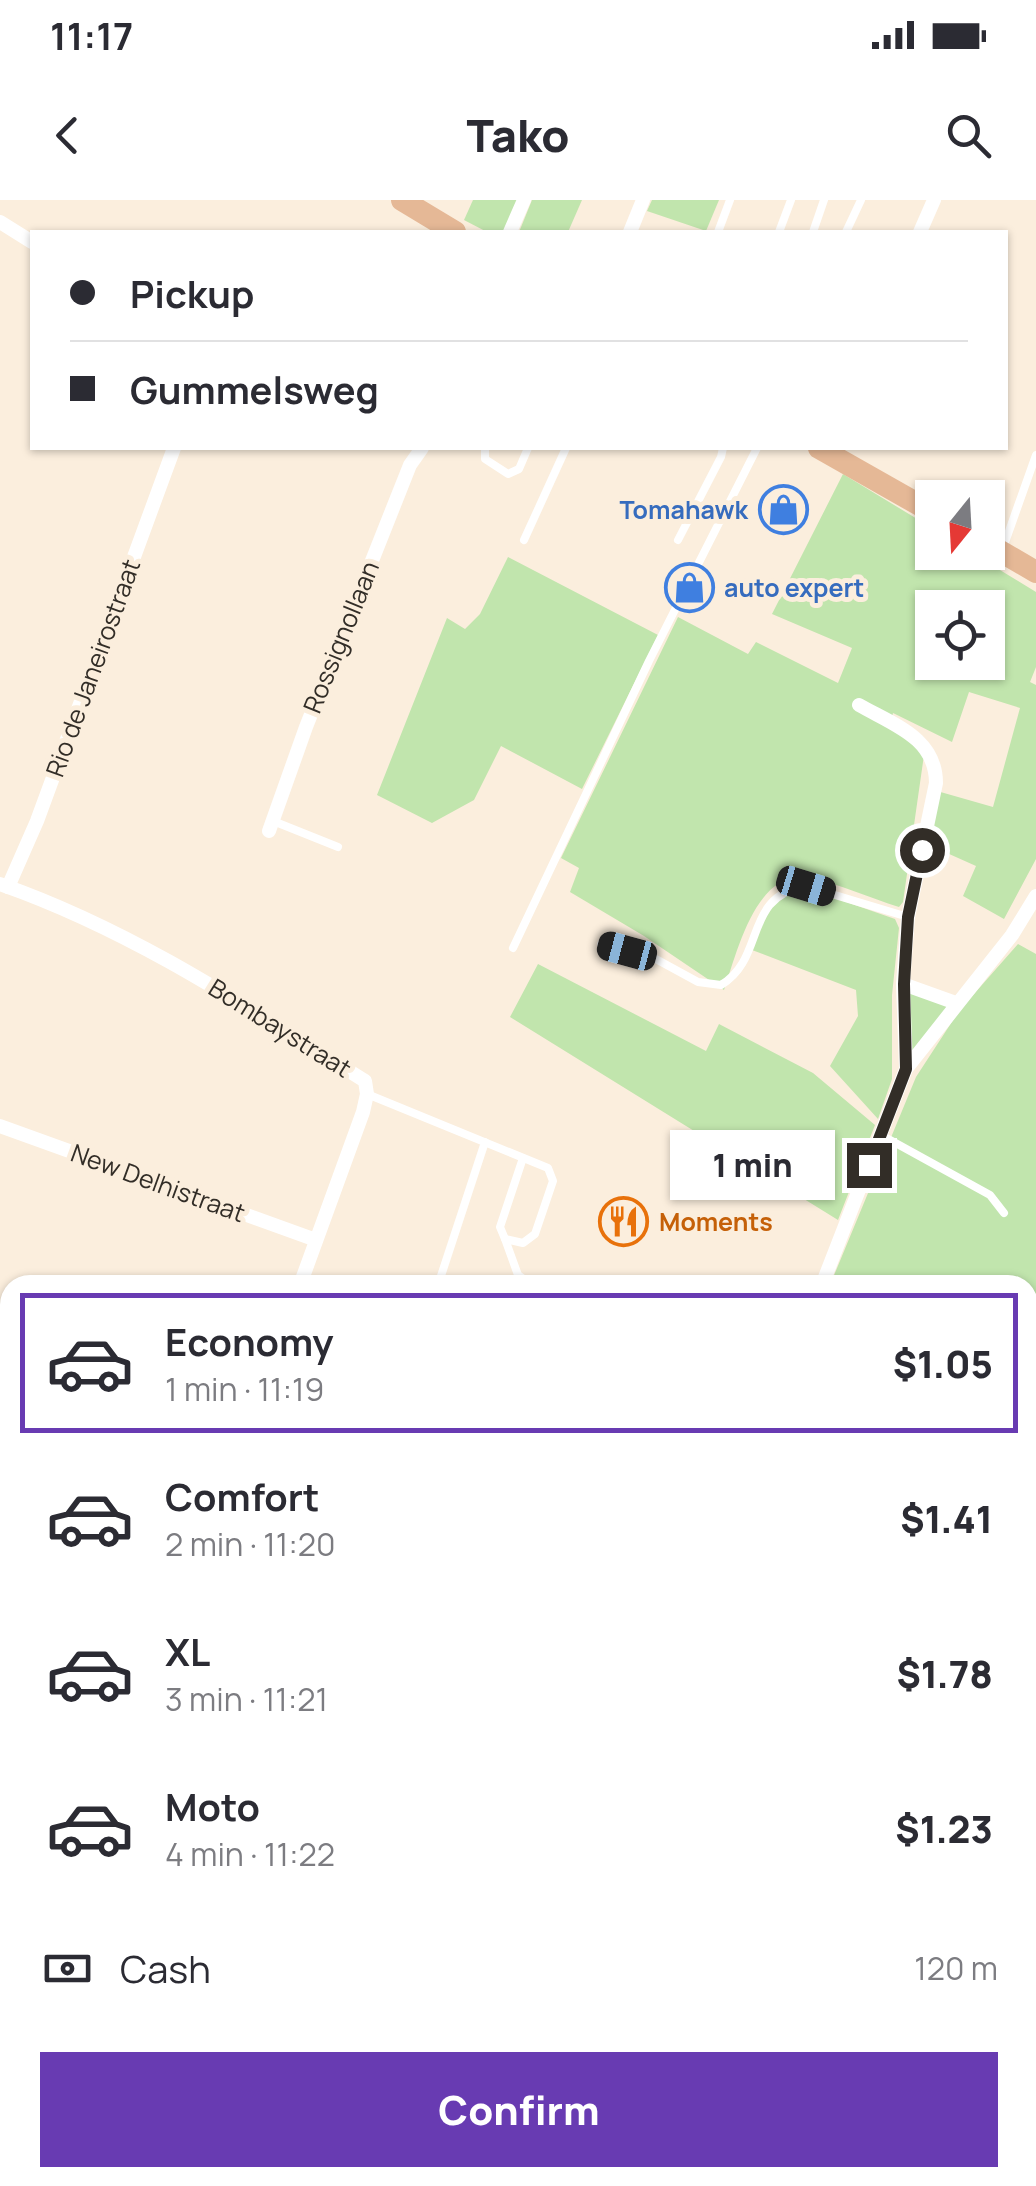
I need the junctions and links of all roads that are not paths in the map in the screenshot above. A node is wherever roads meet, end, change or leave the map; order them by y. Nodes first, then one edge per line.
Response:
1 (402, 200) edge
2 (524, 200) edge
3 (643, 200) edge
4 (730, 200) edge
5 (791, 200) edge
6 (824, 200) edge
7 (861, 200) edge
8 (934, 200) edge
9 (0, 222) edge
10 (452, 230) edge
11 (511, 230) edge
12 (631, 230) edge
13 (719, 230) edge
14 (780, 230) edge
15 (814, 230) edge
16 (847, 230) edge
17 (921, 230) edge
18 (30, 241) edge
19 (173, 450) edge
20 (421, 450) edge
21 (527, 450) edge
22 (565, 450) edge
23 (722, 450) edge
24 (756, 450) edge
25 (826, 450) edge
26 (484, 451) edge
27 (1036, 455) edge
28 (915, 502) edge
29 (1005, 525) edge
30 (524, 540) dead end
31 (678, 540) dead end
32 (1005, 554) edge
33 (1036, 572) edge
34 (859, 705) dead end
35 (271, 826) joint
36 (338, 847) dead end
37 (4, 885) edge
38 (1036, 896) edge
39 (908, 917) junction
40 (601, 944) dead end
41 (513, 948) dead end
42 (904, 984) junction
43 (956, 1003) junction
44 (906, 1069) junction
45 (367, 1094) junction
46 (0, 1126) edge
47 (881, 1135) junction
48 (485, 1142) junction
49 (522, 1158) junction
50 (1004, 1212) dead end
51 (505, 1239) junction
52 (316, 1240) junction
53 (304, 1275) edge
54 (441, 1275) edge
55 (516, 1275) edge
56 (826, 1275) edge

1 - 10 main road
2 - 11 street
3 - 12 street
4 - 13 lane
5 - 14 lane
6 - 15 lane
7 - 16 lane
8 - 17 street
9 - 18 street
19 - 37 street, Rio de Janeirostraat
20 - 35 street, Rossignollaan
21 - 26 lane
22 - 30 lane
23 - 31 lane
24 - 41 lane
25 - 28 main road
27 - 29 lane
32 - 33 main road
34 - 39 street
35 - 36 lane
37 - 45 street, Bombaystraat
38 - 43 street
39 - 40 lane
39 - 42 street
42 - 43 street
42 - 44 street
43 - 44 street
44 - 47 street
45 - 48 lane
45 - 52 street, Bombaystraat
46 - 52 street, New Delhistraat
47 - 50 lane
47 - 56 street
48 - 49 lane
48 - 54 lane
49 - 51 lane
49 - 51 lane
51 - 55 lane
52 - 53 street, Bombaystraat

